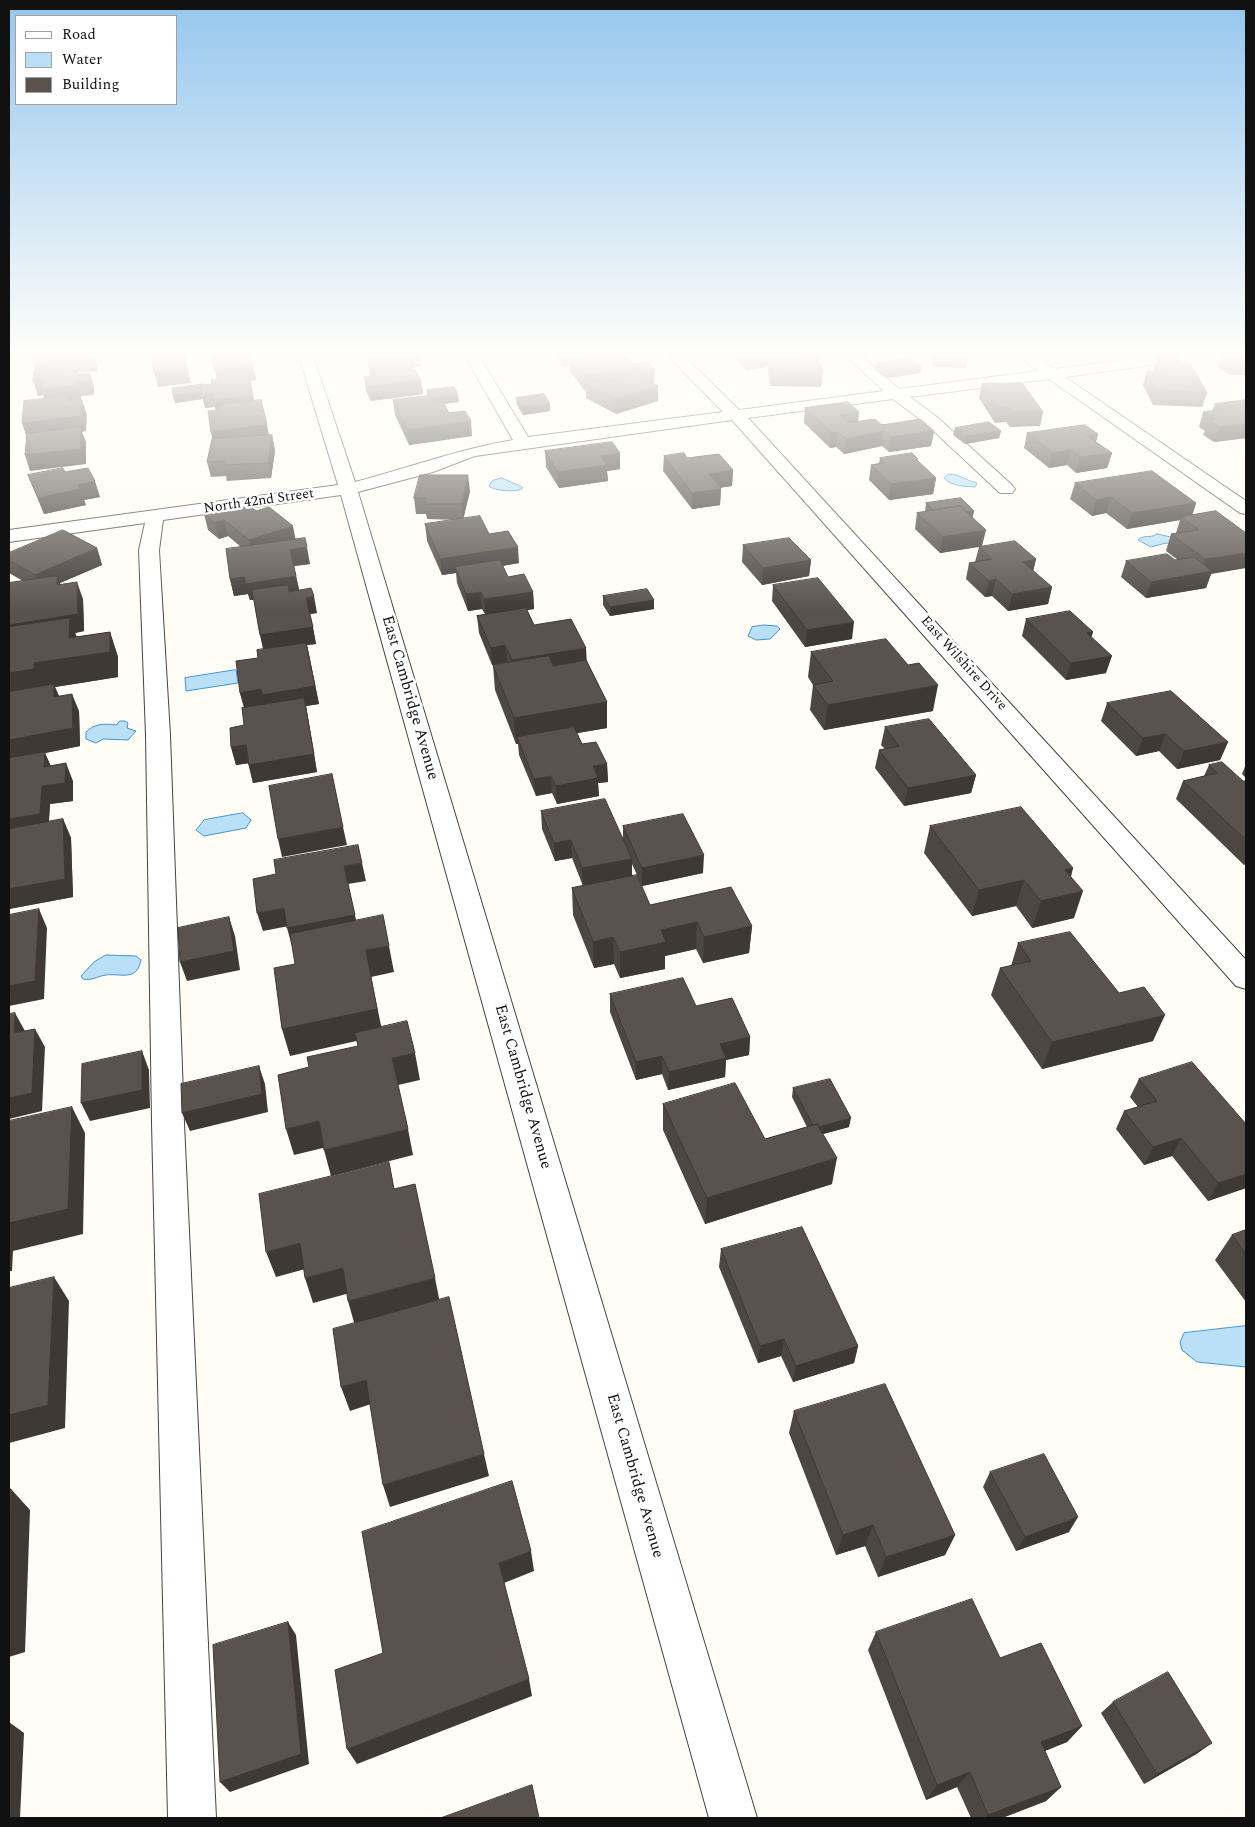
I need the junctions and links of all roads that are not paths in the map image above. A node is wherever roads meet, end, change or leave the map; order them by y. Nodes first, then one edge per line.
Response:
1 (333, 441) edge
2 (535, 441) edge
3 (762, 441) edge
4 (954, 441) edge
5 (1148, 441) edge
6 (522, 443) joint
7 (348, 489) junction
8 (1006, 489) dead end
9 (1246, 509) edge
10 (155, 516) junction
11 (9, 536) edge
12 (1246, 978) edge
13 (192, 1818) edge
14 (733, 1818) edge

1 - 7 street, East Cambridge Avenue
2 - 6 street, North 42nd Street
3 - 12 street, East Wilshire Drive
4 - 8 street
5 - 9 street
6 - 7 street, North 42nd Street
7 - 10 street, North 42nd Street
7 - 14 street, East Cambridge Avenue
10 - 11 street, North 42nd Street
10 - 13 street

